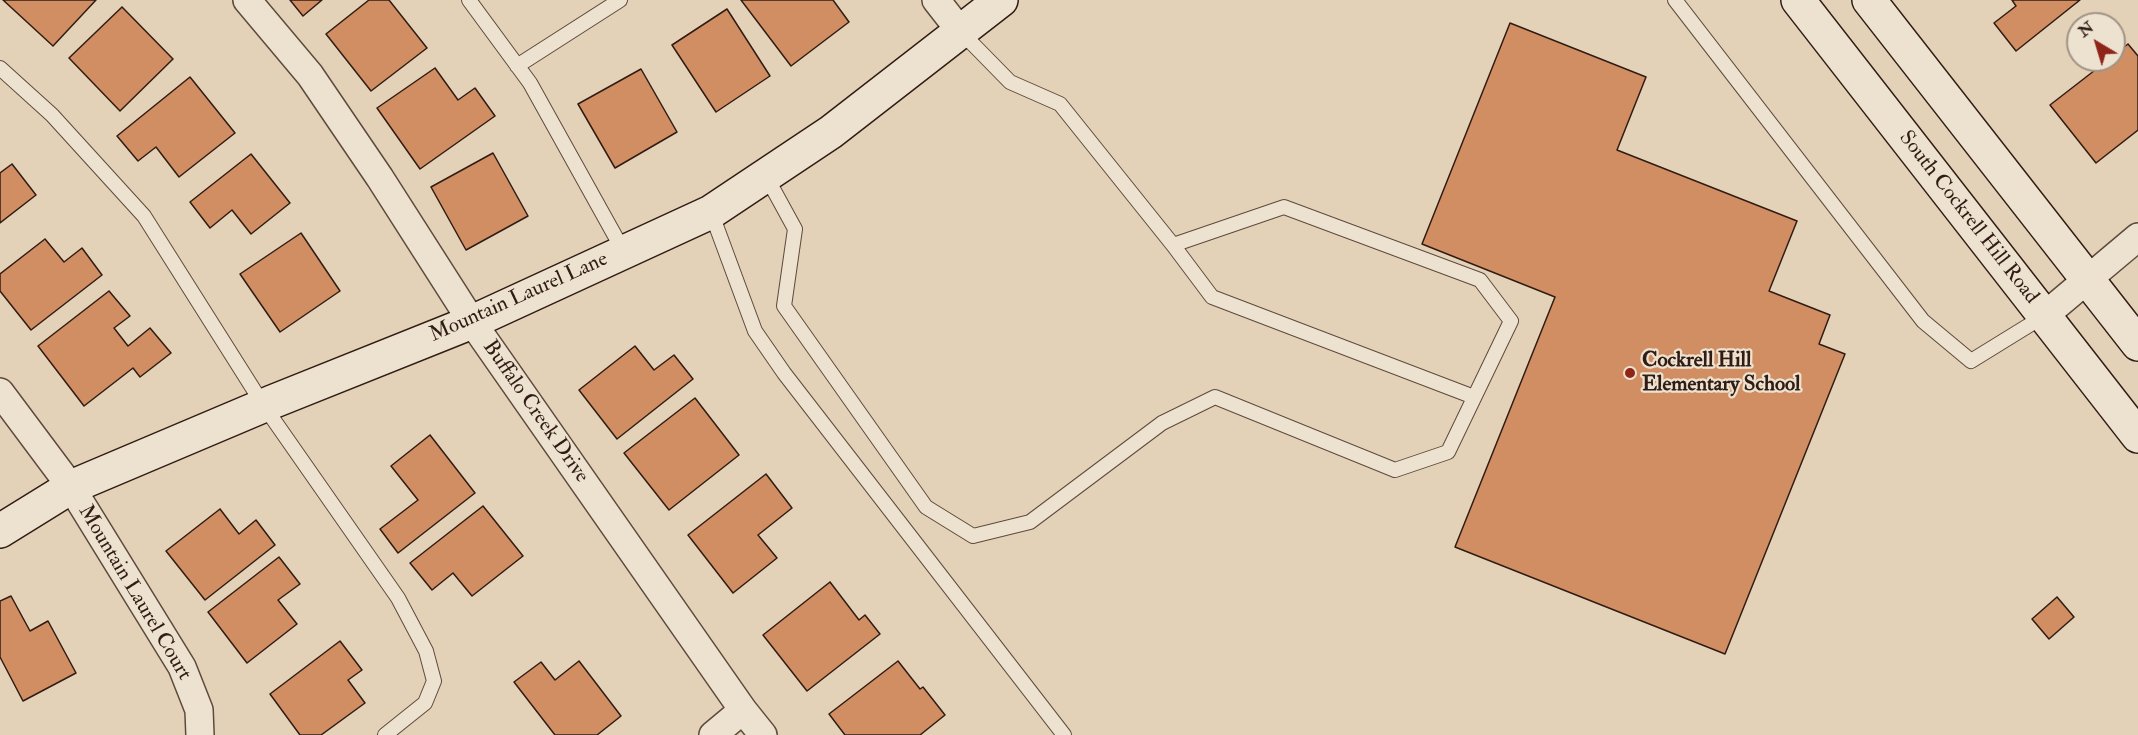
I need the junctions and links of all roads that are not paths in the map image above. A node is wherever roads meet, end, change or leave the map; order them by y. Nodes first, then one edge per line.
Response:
1 (247, 0) edge
2 (469, 0) edge
3 (620, 0) edge
4 (936, 0) edge
5 (1001, 0) edge
6 (1675, 0) edge
7 (1798, 0) edge
8 (1869, 0) edge
9 (961, 32) junction
10 (517, 66) junction
11 (0, 68) edge
12 (766, 176) junction
13 (711, 212) junction
14 (2138, 237) edge
15 (1173, 245) junction
16 (624, 252) junction
17 (2088, 280) junction
18 (2044, 316) junction
19 (472, 322) junction
20 (2138, 344) edge
21 (0, 392) edge
22 (1474, 397) junction
23 (264, 406) junction
24 (2138, 436) edge
25 (71, 487) junction
26 (0, 531) edge
27 (743, 710) junction
28 (200, 735) edge
29 (385, 735) edge
30 (713, 735) edge
31 (763, 735) edge
32 (1064, 735) edge

1 - 19 street, Buffalo Creek Drive
2 - 10 lane
3 - 10 lane
4 - 9 street
5 - 9 street, Mountain Laurel Lane
6 - 18 lane
7 - 18 street, South Cockrell Hill Road
8 - 17 street
9 - 12 street, Mountain Laurel Lane
9 - 15 lane
10 - 16 lane
11 - 23 lane
12 - 13 street, Mountain Laurel Lane
12 - 22 lane
13 - 16 street, Mountain Laurel Lane
13 - 32 lane
14 - 17 street
15 - 22 lane
15 - 22 lane
16 - 19 street, Mountain Laurel Lane
17 - 18 street
17 - 20 street
18 - 24 street, South Cockrell Hill Road
19 - 23 street, Mountain Laurel Lane
19 - 27 street, Buffalo Creek Drive
21 - 25 street, Mountain Laurel Court
23 - 25 street, Mountain Laurel Lane
23 - 29 lane
25 - 26 street, Mountain Laurel Lane
25 - 28 street, Mountain Laurel Court
27 - 30 street
27 - 31 street, Buffalo Creek Drive

